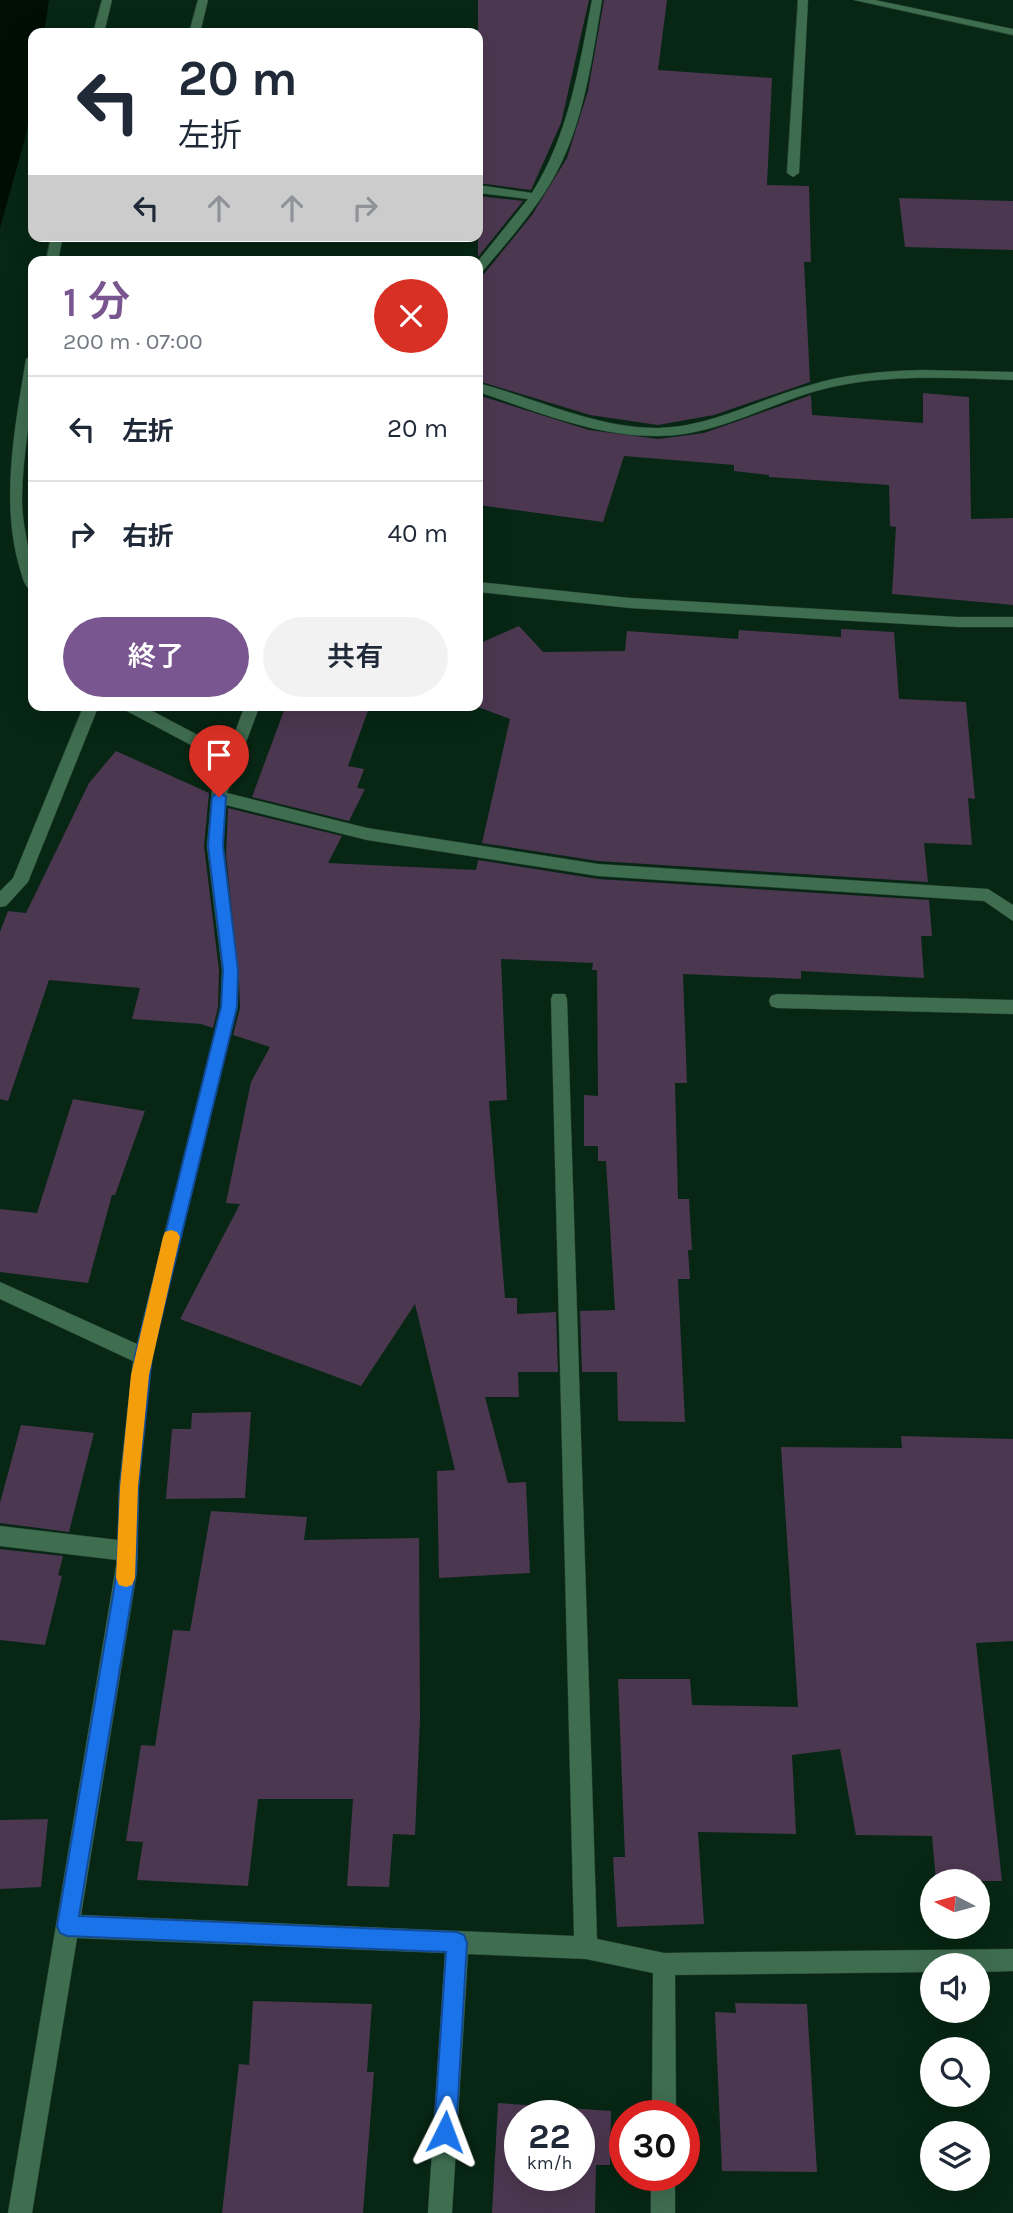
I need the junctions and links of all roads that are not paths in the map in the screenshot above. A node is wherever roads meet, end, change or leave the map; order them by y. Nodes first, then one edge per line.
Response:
1 (107, 0) edge
2 (203, 0) edge
3 (597, 0) edge
4 (803, 0) edge
5 (859, 0) edge
6 (99, 28) edge
7 (195, 28) edge
8 (1013, 32) edge
9 (793, 173) dead end
10 (483, 190) edge
11 (536, 198) junction
12 (483, 263) edge
13 (1013, 376) edge
14 (28, 389) edge
15 (483, 389) edge
16 (28, 576) edge
17 (483, 588) edge
18 (1013, 622) edge
19 (90, 711) edge
20 (139, 711) edge
21 (251, 711) edge
22 (232, 760) junction
23 (219, 797) junction
24 (0, 901) edge
25 (1013, 914) edge
26 (559, 999) dead end
27 (777, 1001) dead end
28 (1013, 1007) edge
29 (0, 1290) edge
30 (143, 1356) junction
31 (0, 1536) edge
32 (127, 1551) junction
33 (67, 1926) junction
34 (457, 1943) junction
35 (586, 1948) junction
36 (1013, 1960) edge
37 (664, 1964) junction
38 (664, 2100) edge
39 (663, 2191) edge
40 (20, 2213) edge
41 (440, 2213) edge
42 (663, 2213) edge

1 - 6 street
2 - 7 street
3 - 11 street
4 - 9 street
5 - 8 street
10 - 11 street
11 - 12 street
13 - 15 street
14 - 16 street
17 - 18 street
19 - 24 street
20 - 22 street
21 - 22 street
22 - 23 street
23 - 25 street
23 - 30 street
26 - 35 street
27 - 28 street
29 - 30 street
30 - 32 street
31 - 32 street
32 - 33 street
33 - 34 street
33 - 40 street
34 - 35 street
34 - 41 street
35 - 37 street
36 - 37 street
37 - 38 street
39 - 42 street

